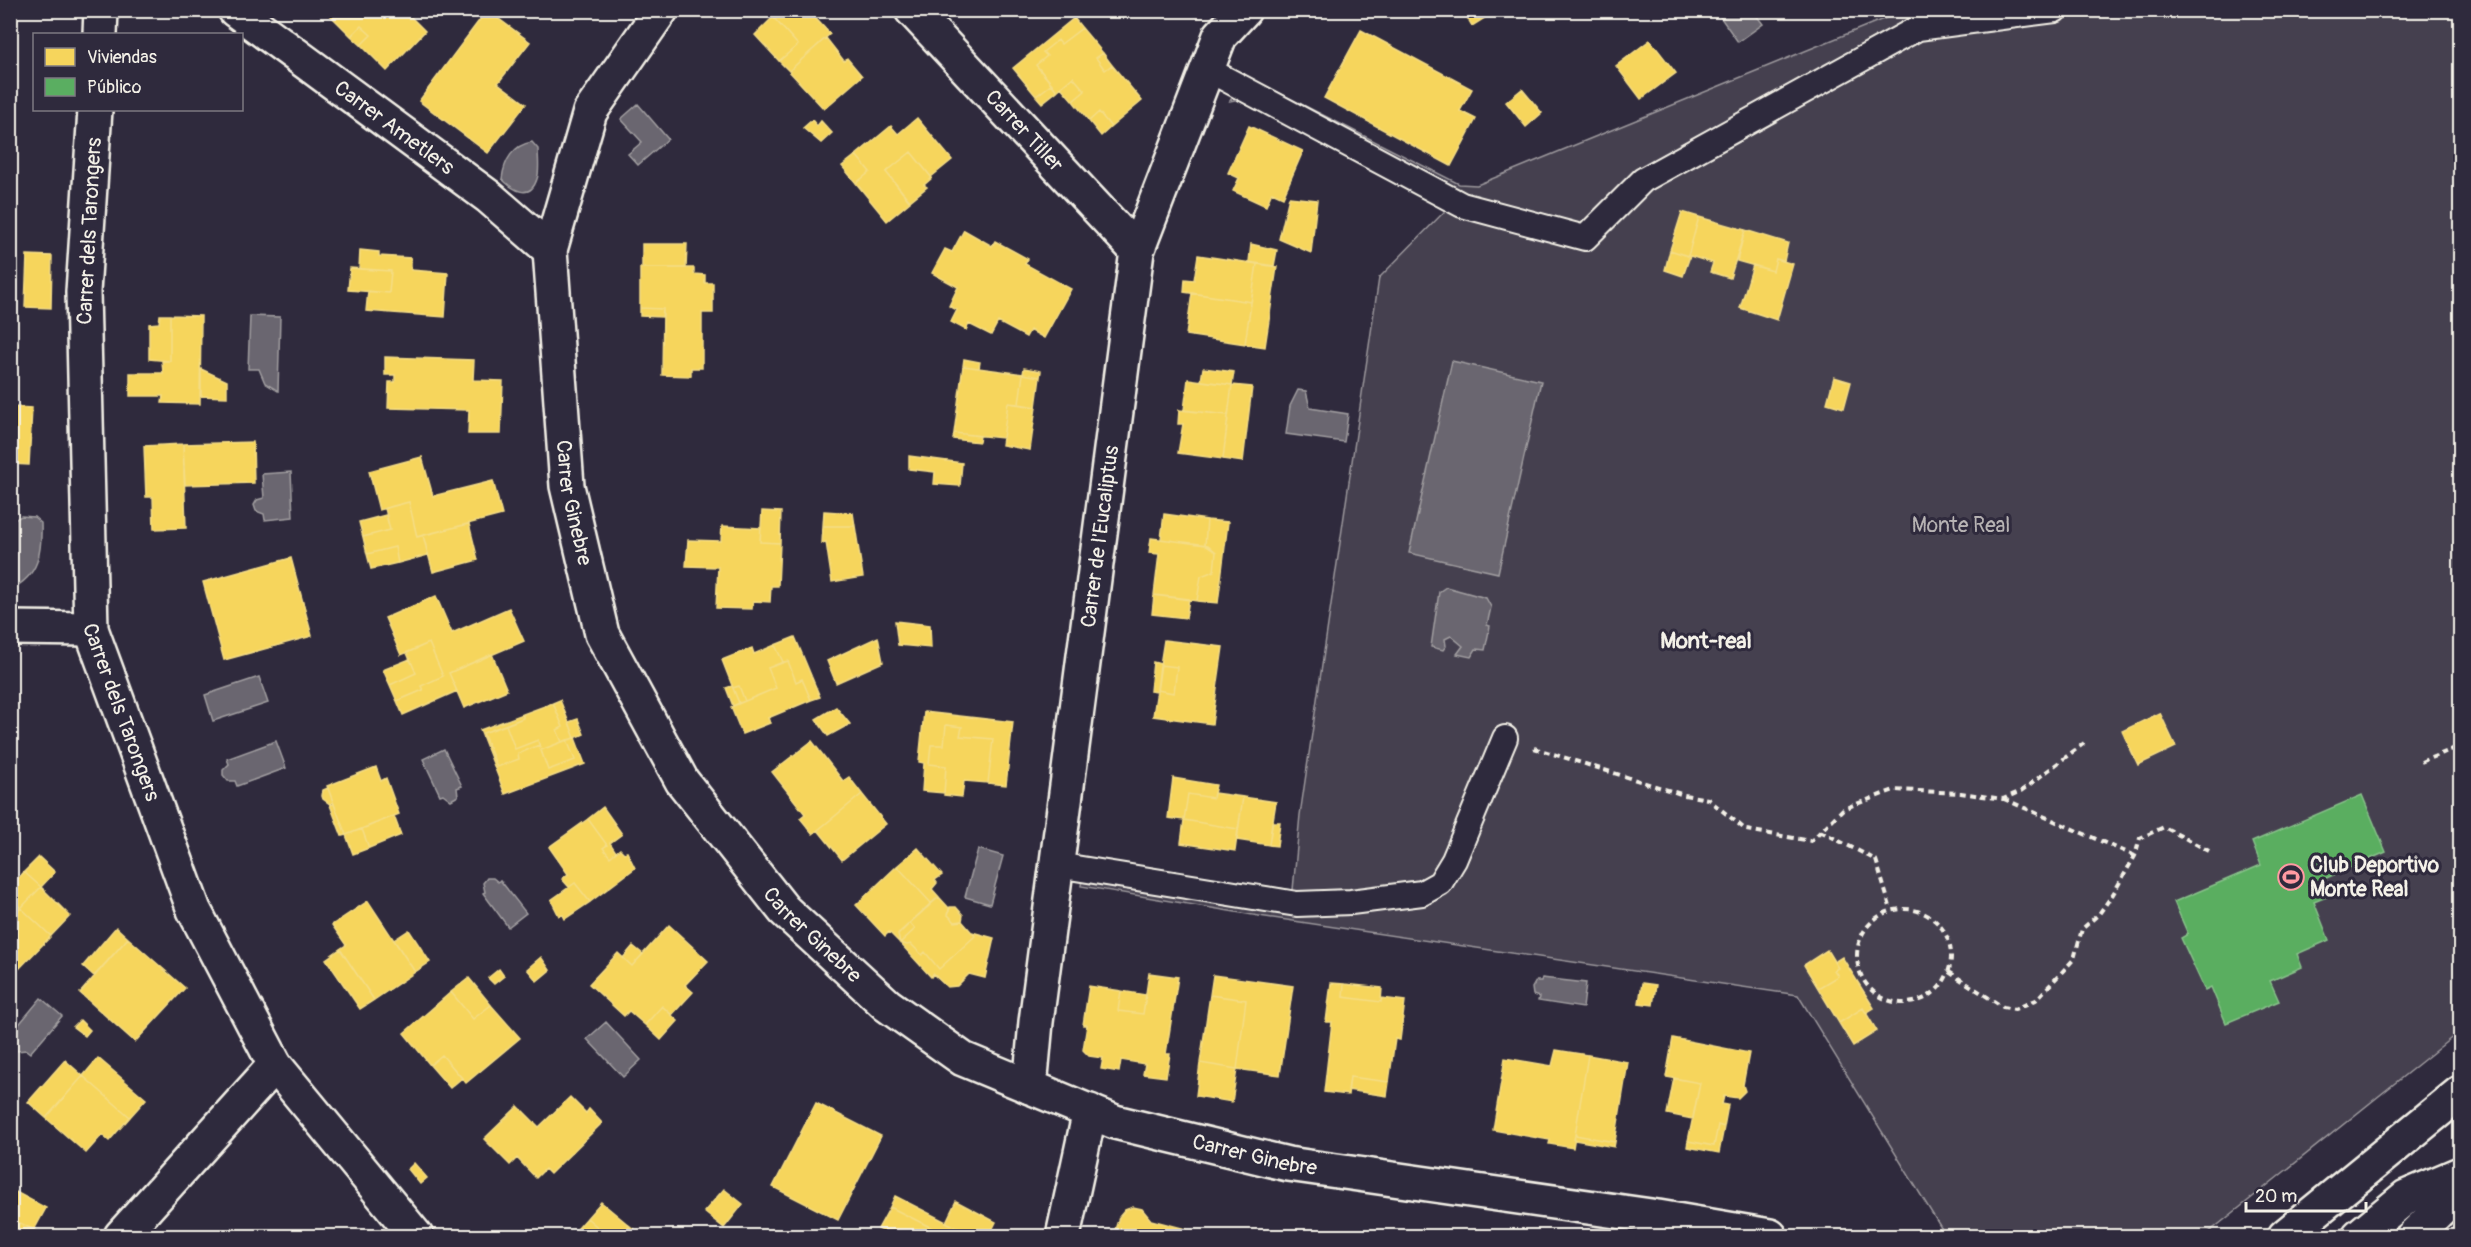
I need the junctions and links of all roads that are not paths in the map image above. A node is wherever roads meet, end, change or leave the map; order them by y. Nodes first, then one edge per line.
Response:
1 (101, 10) edge
2 (235, 10) edge
3 (661, 10) edge
4 (912, 10) edge
5 (1244, 10) edge
6 (2055, 10) edge
7 (100, 33) edge
8 (1207, 69) junction
9 (95, 111) edge
10 (550, 249) junction
11 (1137, 251) junction
12 (10, 628) edge
13 (92, 629) junction
14 (1505, 738) road end
15 (1057, 865) junction
16 (275, 1065) junction
17 (1030, 1087) junction
18 (2460, 1093) edge
19 (1090, 1111) junction
20 (2460, 1174) edge
21 (2460, 1190) edge
22 (121, 1236) edge
23 (416, 1236) edge
24 (1063, 1236) edge
25 (1770, 1236) edge
26 (2285, 1236) edge
27 (2359, 1236) edge
28 (2413, 1236) edge

1 - 7 street
2 - 10 street, Carrer Ametlers
3 - 10 street, Carrer Ginebre
4 - 11 street, Carrer Tiller
5 - 8 street, Carrer de l'Eucaliptus
6 - 8 lane
8 - 11 street, Carrer de l'Eucaliptus
9 - 13 street, Carrer dels Tarongers
10 - 17 street, Carrer Ginebre
11 - 15 street, Carrer de l'Eucaliptus
12 - 13 street
13 - 16 street, Carrer dels Tarongers
14 - 15 lane
15 - 17 street, Carrer de l'Eucaliptus
16 - 22 street
16 - 23 street, Carrer dels Tarongers
17 - 19 street, Carrer Ginebre
18 - 26 street
19 - 24 street
19 - 25 street, Carrer Ginebre
20 - 27 street
21 - 28 street

